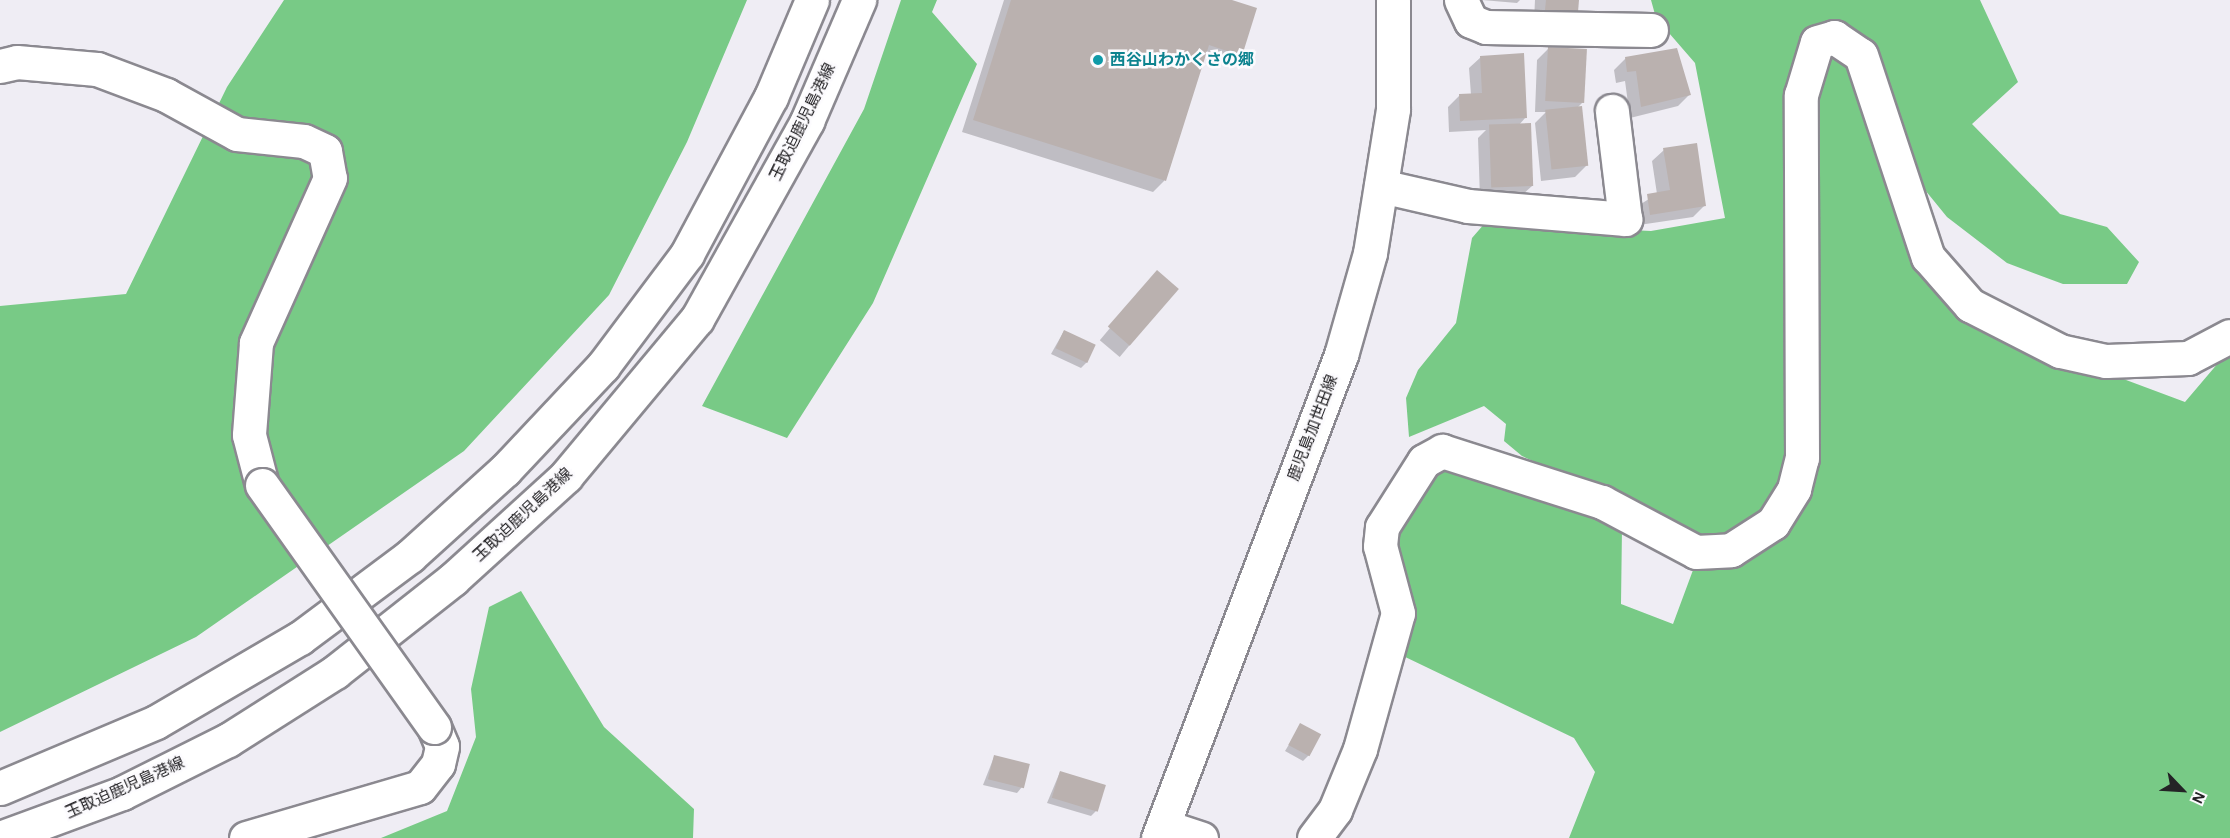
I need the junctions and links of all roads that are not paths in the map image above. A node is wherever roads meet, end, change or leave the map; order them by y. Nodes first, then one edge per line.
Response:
1 (812, 0) edge
2 (860, 0) edge
3 (1393, 0) edge
4 (1461, 0) edge
5 (1651, 30) dead end
6 (0, 66) edge
7 (1612, 111) dead end
8 (1381, 186) junction
9 (2230, 336) edge
10 (0, 788) edge
11 (1160, 832) edge
12 (0, 838) edge
13 (246, 838) edge
14 (1201, 838) edge
15 (1314, 838) edge

1 - 10 street
2 - 12 street, 玉取迫鹿児島港線
3 - 8 street, 鹿児島加世田線
4 - 5 street
6 - 13 street, bridge
7 - 8 street
8 - 11 street, 鹿児島加世田線
9 - 15 street
11 - 14 street

